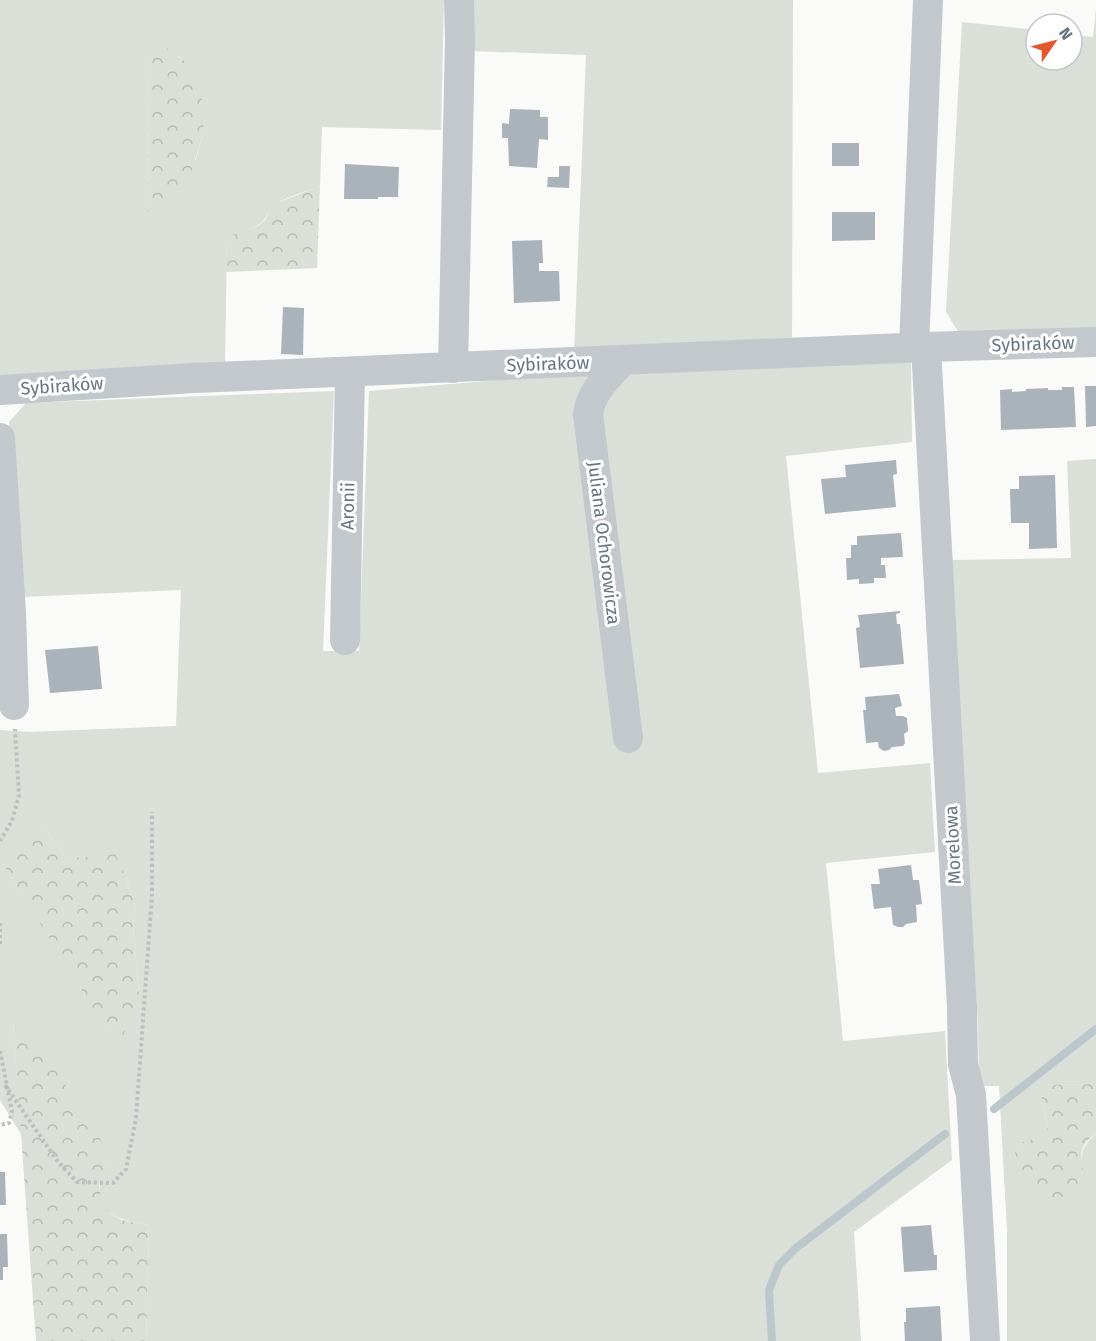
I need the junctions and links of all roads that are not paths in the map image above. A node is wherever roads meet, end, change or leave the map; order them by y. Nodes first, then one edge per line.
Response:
1 (459, 0) edge
2 (928, 0) edge
3 (1096, 342) edge
4 (920, 348) junction
5 (623, 360) junction
6 (453, 368) junction
7 (350, 372) junction
8 (0, 390) edge
9 (0, 438) edge
10 (345, 640) dead end
11 (14, 705) road end
12 (628, 738) dead end
13 (985, 1341) edge

1 - 6 street
2 - 4 street, Morelowa
3 - 4 street, Sybiraków
4 - 5 street, Sybiraków
4 - 13 street, Morelowa
5 - 6 street, Sybiraków
5 - 12 street, Juliana Ochorowicza
6 - 7 street, Sybiraków
7 - 8 street, Sybiraków
7 - 10 street, Aronii
9 - 11 street

